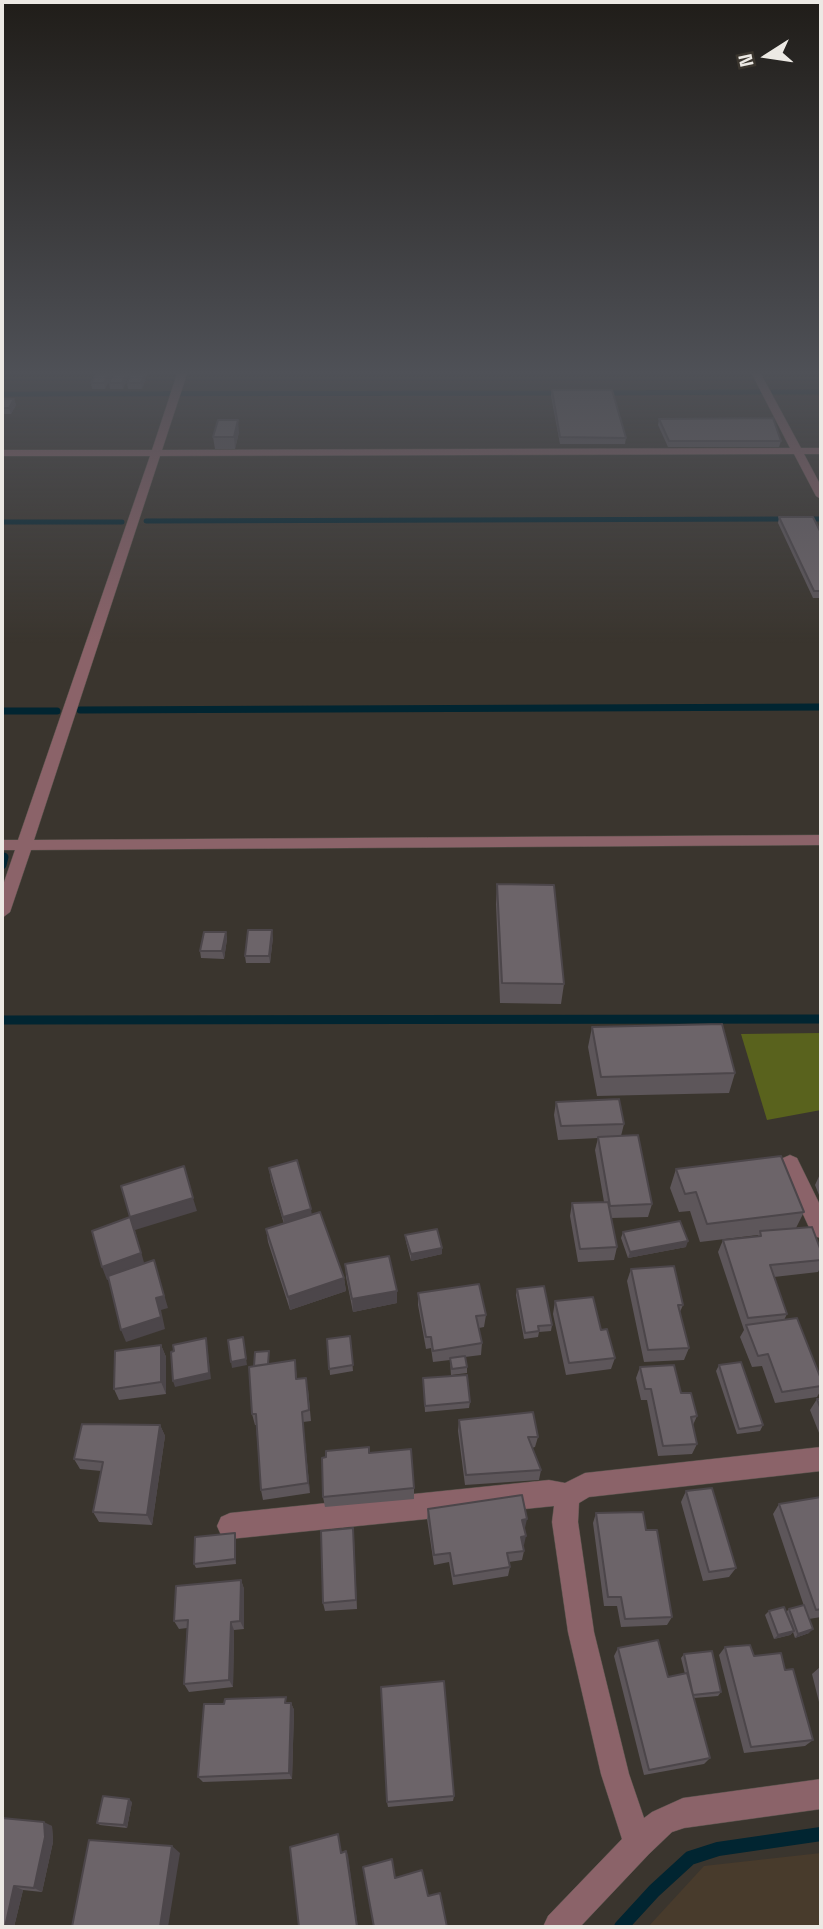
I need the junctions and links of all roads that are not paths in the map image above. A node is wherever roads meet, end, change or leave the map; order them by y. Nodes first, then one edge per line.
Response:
1 (151, 464) edge
2 (804, 464) edge
3 (821, 496) edge
4 (821, 840) edge
5 (25, 844) junction
6 (2, 845) edge
7 (2, 912) edge
8 (790, 1164) dead end
9 (821, 1229) edge
10 (821, 1458) edge
11 (567, 1496) junction
12 (230, 1526) dead end
13 (821, 1794) edge
14 (638, 1843) junction
15 (559, 1927) edge

1 - 5 street
2 - 3 street
4 - 5 street
5 - 6 street
5 - 7 street
8 - 9 street
10 - 11 street
11 - 12 street
11 - 14 street
13 - 14 street
14 - 15 street

